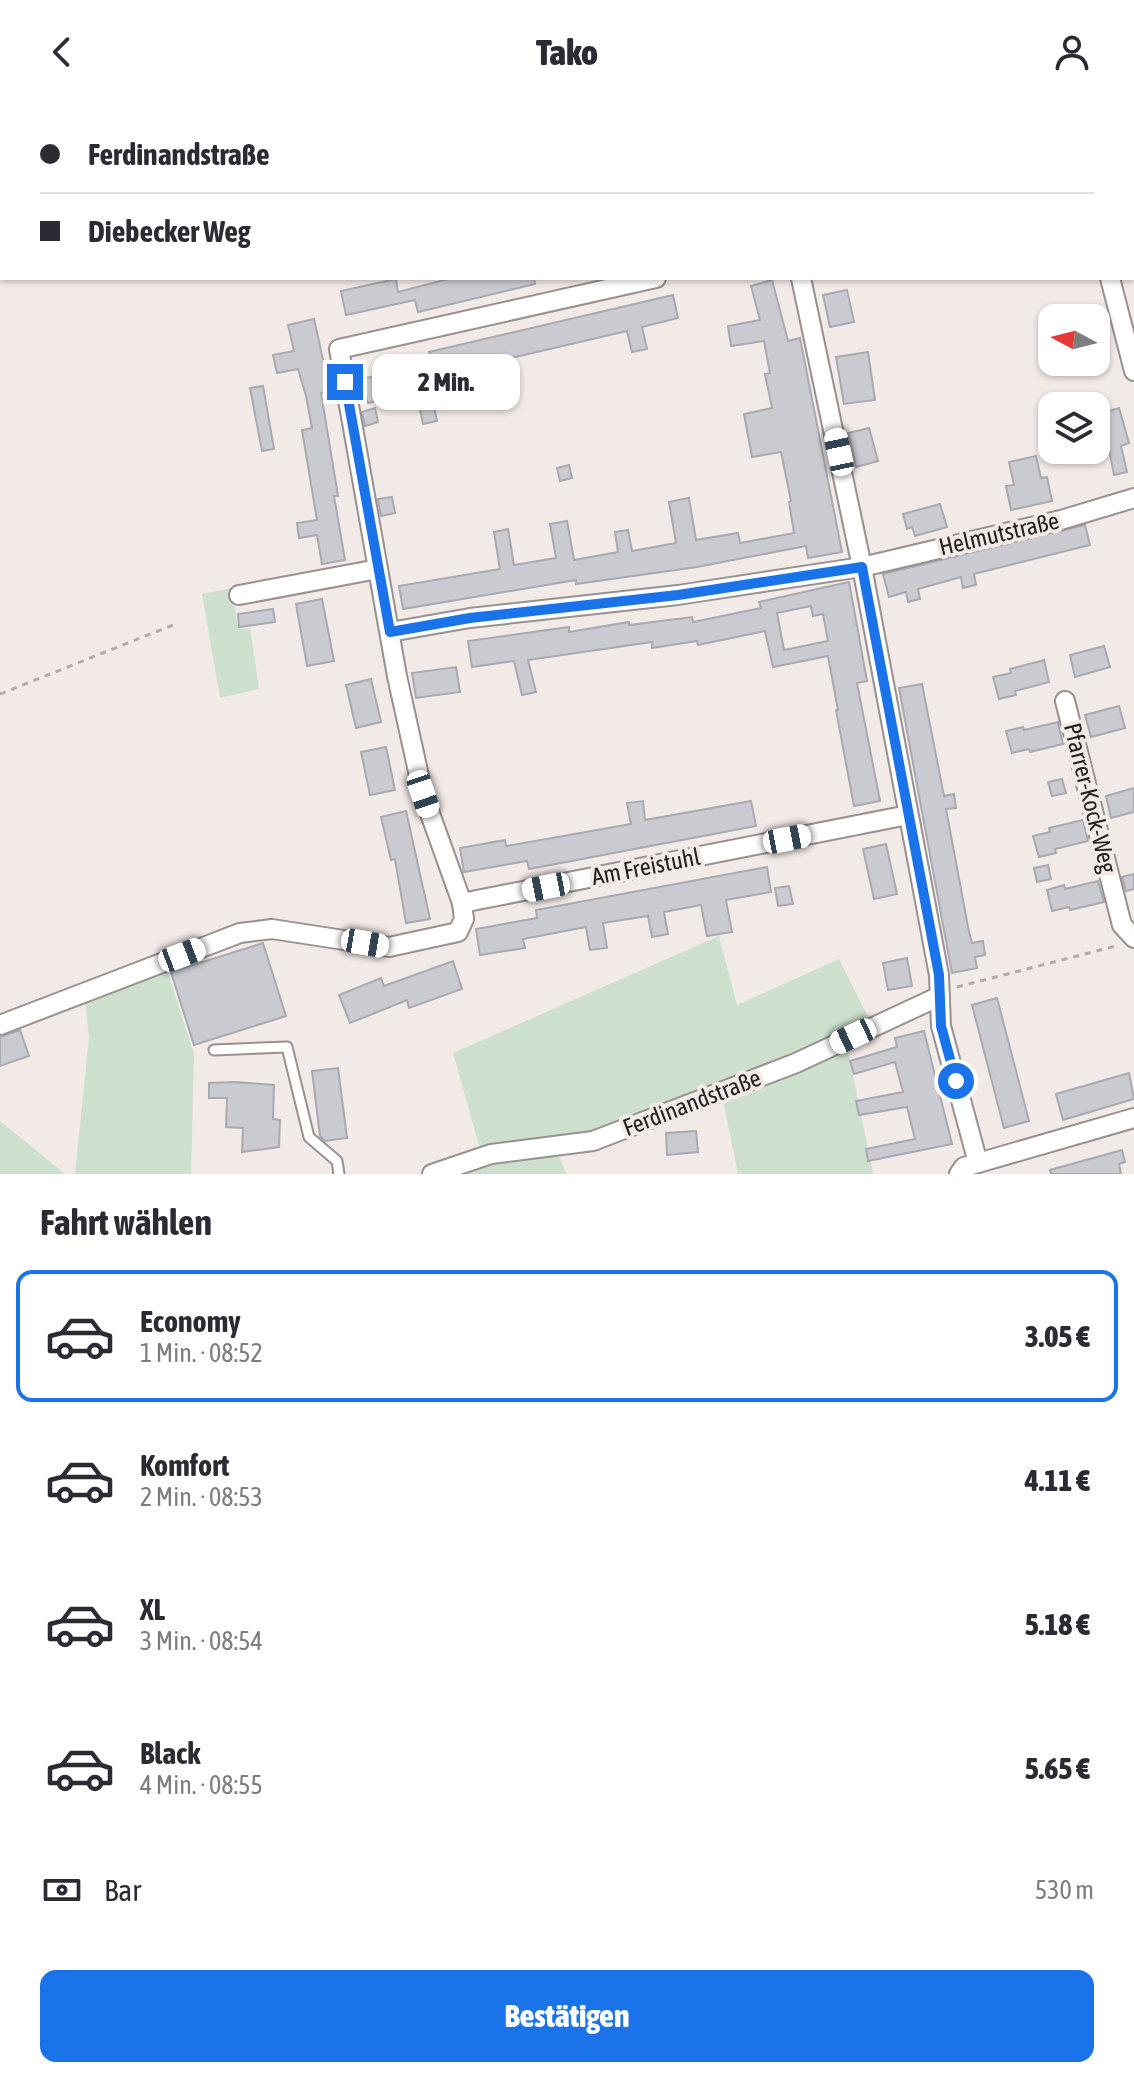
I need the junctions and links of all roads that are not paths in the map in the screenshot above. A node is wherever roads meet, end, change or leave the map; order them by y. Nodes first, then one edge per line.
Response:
1 (647, 280) edge
2 (801, 280) edge
3 (1111, 280) edge
4 (1134, 371) edge
5 (1134, 498) edge
6 (862, 567) junction
7 (378, 569) junction
8 (239, 595) dead end
9 (390, 632) junction
10 (1065, 701) dead end
11 (908, 815) junction
12 (462, 903) junction
13 (1133, 937) edge
14 (940, 996) junction
15 (0, 1025) edge
16 (214, 1050) dead end
17 (1134, 1118) edge
18 (978, 1163) junction
19 (339, 1174) edge
20 (432, 1174) edge
21 (959, 1174) edge

1 - 7 street
2 - 6 street
3 - 4 street
5 - 6 street, Helmutstraße
6 - 9 street, Helmutstraße
6 - 11 street
7 - 8 street
7 - 9 street
9 - 12 street
10 - 13 street, Pfarrer-Kock-Weg
11 - 12 street, Am Freistuhl
11 - 14 street
12 - 15 street
14 - 18 street
14 - 20 street, Ferdinandstraße
16 - 19 lane
17 - 18 street
18 - 21 street

